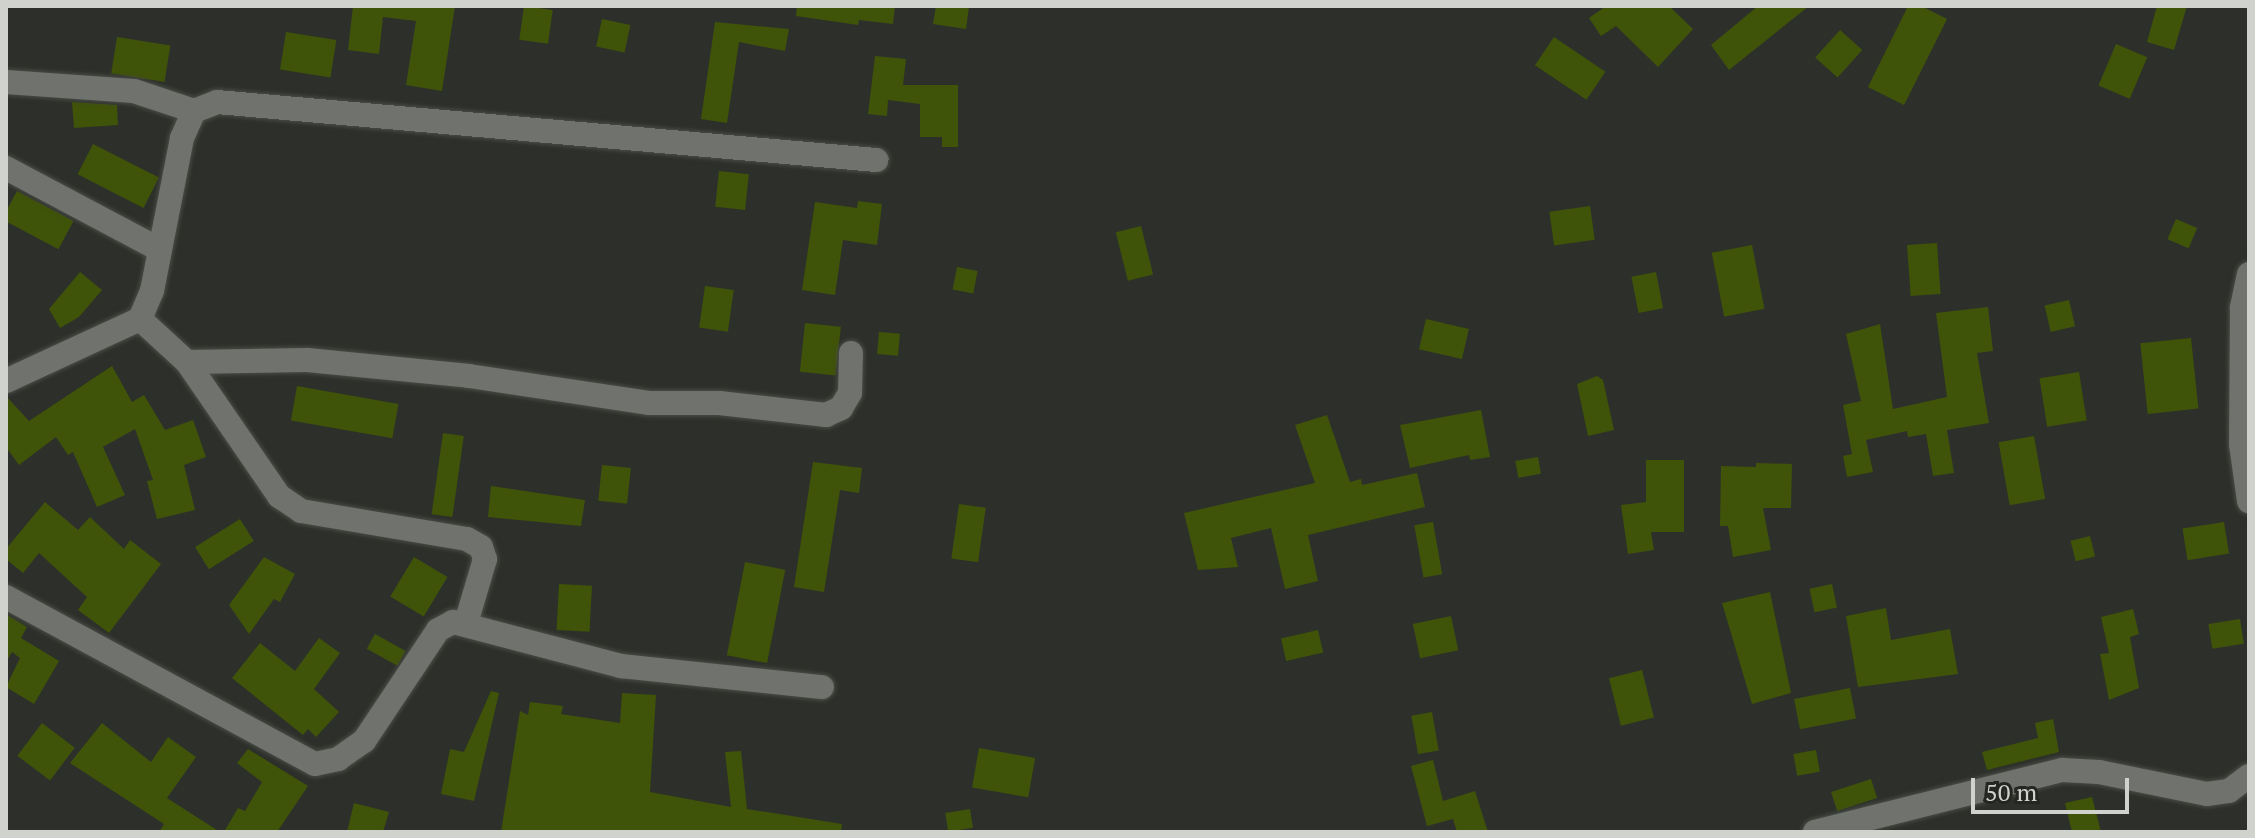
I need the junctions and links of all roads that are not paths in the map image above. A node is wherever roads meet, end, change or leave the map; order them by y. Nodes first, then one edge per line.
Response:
1 (6, 82) edge
2 (194, 111) junction
3 (876, 160) dead end
4 (6, 168) edge
5 (160, 250) junction
6 (2249, 274) edge
7 (140, 319) junction
8 (851, 353) dead end
9 (187, 362) junction
10 (6, 381) edge
11 (2249, 501) edge
12 (6, 597) edge
13 (466, 623) junction
14 (822, 687) dead end
15 (2249, 776) edge
16 (1815, 832) edge

1 - 2 street
2 - 3 street
2 - 5 street
4 - 5 street
5 - 7 street
6 - 11 street
7 - 9 street
7 - 10 street
8 - 9 street
9 - 13 street
12 - 13 street
13 - 14 street
15 - 16 street

